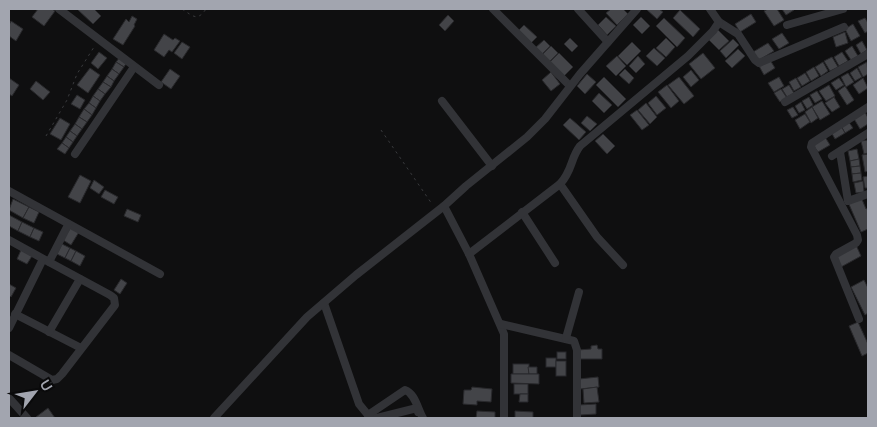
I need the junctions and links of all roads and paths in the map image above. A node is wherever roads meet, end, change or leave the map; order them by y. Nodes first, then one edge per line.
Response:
1 (59, 9) edge
2 (182, 9) edge
3 (206, 9) edge
4 (492, 9) edge
5 (578, 9) edge
6 (637, 9) edge
7 (710, 9) edge
8 (843, 9) edge
9 (719, 22) junction
10 (787, 25) dead end
11 (844, 27) dead end
12 (99, 40) junction
13 (608, 42) junction
14 (868, 54) edge
15 (134, 66) junction
16 (159, 85) dead end
17 (570, 86) junction
18 (442, 101) dead end
19 (785, 102) dead end
20 (868, 107) edge
21 (381, 130) dead end
22 (868, 133) edge
23 (46, 136) dead end
24 (840, 152) junction
25 (75, 154) dead end
26 (832, 156) dead end
27 (492, 166) junction
28 (560, 184) junction
29 (9, 191) edge
30 (868, 194) edge
31 (444, 206) junction
32 (436, 211) junction
33 (522, 212) junction
34 (68, 224) junction
35 (9, 240) edge
36 (469, 254) junction
37 (46, 261) junction
38 (555, 263) dead end
39 (623, 265) dead end
40 (160, 274) dead end
41 (80, 279) junction
42 (579, 292) dead end
43 (324, 303) junction
44 (12, 318) edge
45 (859, 319) dead end
46 (501, 324) junction
47 (9, 328) edge
48 (50, 332) junction
49 (566, 338) junction
50 (81, 348) junction
51 (9, 355) edge
52 (9, 398) edge
53 (418, 408) junction
54 (374, 417) edge
55 (27, 418) edge
56 (214, 418) edge
57 (421, 418) edge
58 (504, 418) edge
59 (577, 418) edge

1 - 12 street
2 - 3 path
4 - 17 street
5 - 13 street
6 - 13 street
7 - 9 street
8 - 10 street
9 - 11 street
9 - 28 street
12 - 15 street
12 - 23 path
13 - 17 street
14 - 19 street
15 - 16 street
15 - 25 street
17 - 27 street
18 - 27 street
20 - 45 street
21 - 32 path
22 - 24 street
24 - 26 street
24 - 30 street
27 - 31 street
28 - 33 street
28 - 39 street
29 - 34 street
31 - 32 street
31 - 36 street
32 - 43 street
33 - 36 street
33 - 38 street
34 - 37 street
34 - 40 street
35 - 37 street
36 - 46 street
37 - 41 street
37 - 44 street
41 - 48 street
41 - 50 street
42 - 49 street
43 - 54 street
43 - 56 street
44 - 47 street
44 - 48 street
46 - 49 street
46 - 58 street
48 - 50 street
49 - 59 street
50 - 51 street
52 - 55 street
53 - 54 street
53 - 54 street
53 - 57 street

